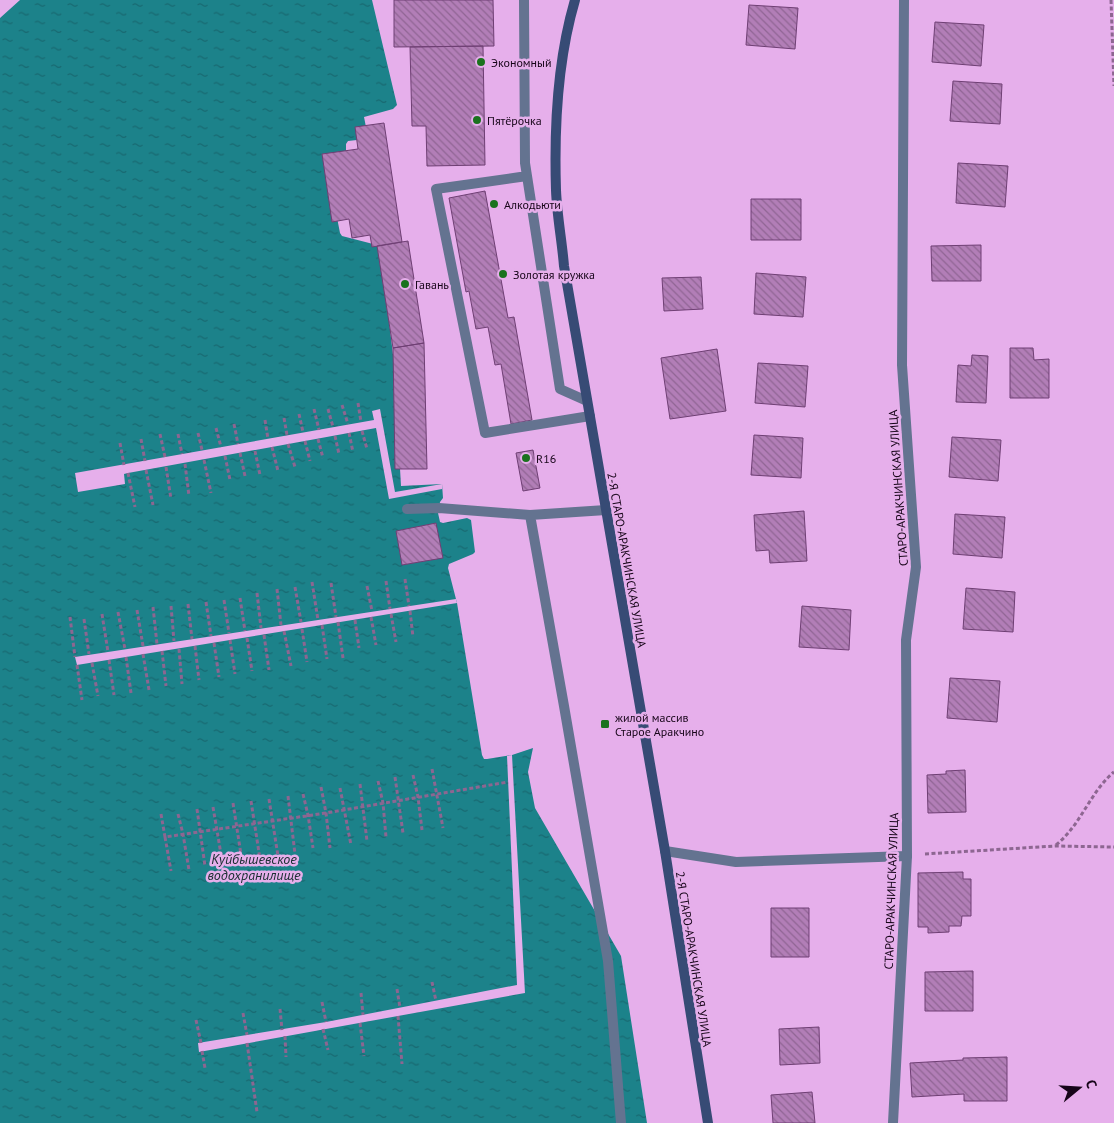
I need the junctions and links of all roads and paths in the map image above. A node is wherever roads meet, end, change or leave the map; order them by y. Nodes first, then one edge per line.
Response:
1 (524, 0) edge
2 (575, 0) edge
3 (904, 0) edge
4 (1111, 0) edge
5 (1114, 86) edge
6 (527, 176) junction
7 (587, 401) junction
8 (358, 403) dead end
9 (342, 405) dead end
10 (328, 408) dead end
11 (314, 409) dead end
12 (299, 414) dead end
13 (590, 416) junction
14 (284, 418) dead end
15 (265, 420) dead end
16 (361, 422) dead end
17 (234, 424) dead end
18 (348, 424) dead end
19 (333, 427) dead end
20 (216, 428) dead end
21 (319, 430) dead end
22 (362, 431) dead end
23 (303, 432) dead end
24 (198, 433) dead end
25 (348, 433) dead end
26 (160, 434) dead end
27 (178, 434) dead end
28 (287, 435) dead end
29 (335, 436) dead end
30 (141, 439) dead end
31 (268, 439) dead end
32 (318, 439) dead end
33 (305, 441) dead end
34 (120, 443) dead end
35 (238, 444) dead end
36 (288, 444) dead end
37 (221, 447) dead end
38 (272, 447) dead end
39 (367, 449) dead end
40 (202, 450) dead end
41 (255, 451) dead end
42 (353, 452) dead end
43 (240, 453) dead end
44 (182, 454) dead end
45 (339, 454) dead end
46 (225, 456) dead end
47 (165, 457) dead end
48 (324, 458) dead end
49 (204, 460) dead end
50 (145, 461) dead end
51 (310, 462) dead end
52 (185, 464) dead end
53 (124, 465) dead end
54 (166, 467) dead end
55 (295, 467) dead end
56 (146, 470) dead end
57 (278, 471) dead end
58 (128, 473) dead end
59 (260, 475) dead end
60 (245, 476) dead end
61 (230, 480) dead end
62 (211, 493) dead end
63 (189, 496) dead end
64 (171, 499) dead end
65 (153, 505) dead end
66 (135, 507) dead end
67 (407, 509) dead end
68 (606, 510) junction
69 (530, 515) junction
70 (405, 578) dead end
71 (386, 581) dead end
72 (312, 582) dead end
73 (331, 583) dead end
74 (367, 586) dead end
75 (295, 587) dead end
76 (277, 589) dead end
77 (257, 593) dead end
78 (240, 598) dead end
79 (224, 600) dead end
80 (206, 602) dead end
81 (188, 604) dead end
82 (171, 606) dead end
83 (409, 606) dead end
84 (153, 607) dead end
85 (390, 609) dead end
86 (137, 610) dead end
87 (372, 611) dead end
88 (410, 611) dead end
89 (118, 612) dead end
90 (102, 614) dead end
91 (391, 614) dead end
92 (70, 617) dead end
93 (336, 617) dead end
94 (371, 617) dead end
95 (84, 619) dead end
96 (318, 620) dead end
97 (355, 620) dead end
98 (301, 622) dead end
99 (338, 622) dead end
100 (281, 625) dead end
101 (322, 625) dead end
102 (261, 628) dead end
103 (302, 628) dead end
104 (245, 630) dead end
105 (284, 631) dead end
106 (228, 633) dead end
107 (264, 635) dead end
108 (212, 636) dead end
109 (413, 637) dead end
110 (246, 638) dead end
111 (192, 639) dead end
112 (230, 640) dead end
113 (174, 641) dead end
114 (396, 642) dead end
115 (214, 643) dead end
116 (157, 644) dead end
117 (376, 645) dead end
118 (142, 646) dead end
119 (195, 646) dead end
120 (359, 648) dead end
121 (125, 649) dead end
122 (179, 649) dead end
123 (162, 651) dead end
124 (108, 652) dead end
125 (90, 654) dead end
126 (143, 654) dead end
127 (76, 657) dead end
128 (126, 657) dead end
129 (343, 658) dead end
130 (327, 659) dead end
131 (109, 660) dead end
132 (307, 662) dead end
133 (92, 663) dead end
134 (77, 665) dead end
135 (291, 666) dead end
136 (269, 670) dead end
137 (252, 671) dead end
138 (235, 674) dead end
139 (219, 677) dead end
140 (200, 680) dead end
141 (182, 684) dead end
142 (166, 686) dead end
143 (149, 690) dead end
144 (132, 693) dead end
145 (114, 695) dead end
146 (98, 696) dead end
147 (82, 700) dead end
148 (432, 769) dead end
149 (1114, 772) edge
150 (413, 775) dead end
151 (395, 776) dead end
152 (378, 780) dead end
153 (508, 782) dead end
154 (360, 784) dead end
155 (322, 787) dead end
156 (340, 788) dead end
157 (303, 794) dead end
158 (436, 794) junction
159 (288, 796) dead end
160 (418, 797) junction
161 (269, 799) dead end
162 (251, 801) dead end
163 (399, 801) junction
164 (382, 803) junction
165 (233, 804) dead end
166 (213, 807) dead end
167 (364, 807) junction
168 (197, 809) dead end
169 (345, 810) junction
170 (326, 813) junction
171 (161, 814) dead end
172 (178, 814) dead end
173 (308, 816) junction
174 (291, 818) junction
175 (273, 821) junction
176 (255, 823) junction
177 (237, 826) junction
178 (443, 828) dead end
179 (217, 829) junction
180 (422, 830) dead end
181 (200, 832) junction
182 (403, 833) dead end
183 (183, 834) junction
184 (165, 837) junction
185 (386, 837) dead end
186 (366, 841) dead end
187 (351, 845) dead end
188 (1055, 846) junction
189 (313, 848) dead end
190 (330, 848) dead end
191 (1114, 848) edge
192 (665, 851) junction
193 (295, 854) dead end
194 (278, 856) dead end
195 (907, 856) junction
196 (260, 859) dead end
197 (242, 861) dead end
198 (205, 866) dead end
199 (223, 866) dead end
200 (188, 870) dead end
201 (171, 871) dead end
202 (432, 982) dead end
203 (397, 989) dead end
204 (361, 993) dead end
205 (436, 1001) dead end
206 (322, 1002) dead end
207 (400, 1008) dead end
208 (280, 1009) dead end
209 (243, 1013) dead end
210 (364, 1015) dead end
211 (398, 1016) dead end
212 (196, 1020) dead end
213 (326, 1022) dead end
214 (360, 1023) dead end
215 (323, 1029) dead end
216 (282, 1030) dead end
217 (247, 1035) dead end
218 (285, 1036) dead end
219 (201, 1043) dead end
220 (247, 1043) dead end
221 (328, 1050) dead end
222 (202, 1051) dead end
223 (364, 1056) dead end
224 (286, 1057) dead end
225 (402, 1064) dead end
226 (204, 1068) dead end
227 (257, 1112) dead end
228 (622, 1123) edge
229 (708, 1123) edge
230 (893, 1123) edge

1 - 6 street
2 - 7 main road, 2-Я СТАРО-АРАКЧИНСКАЯ УЛИЦА
3 - 195 street, СТАРО-АРАКЧИНСКАЯ УЛИЦА
4 - 5 path
6 - 7 street
6 - 13 street
7 - 13 main road, 2-Я СТАРО-АРАКЧИНСКАЯ УЛИЦА
8 - 16 path
9 - 18 path
10 - 19 path
11 - 21 path
12 - 23 path
13 - 68 main road, 2-Я СТАРО-АРАКЧИНСКАЯ УЛИЦА
14 - 28 path
15 - 31 path
17 - 35 path
20 - 37 path
22 - 39 path
24 - 40 path
25 - 42 path
26 - 47 path
27 - 44 path
29 - 45 path
30 - 50 path
32 - 48 path
33 - 51 path
34 - 53 path
36 - 55 path
38 - 57 path
41 - 59 path
43 - 60 path
46 - 61 path
49 - 62 path
52 - 63 path
54 - 64 path
56 - 65 path
58 - 66 path
67 - 69 street
68 - 69 street
68 - 192 main road, 2-Я СТАРО-АРАКЧИНСКАЯ УЛИЦА
69 - 228 street
70 - 83 path
71 - 85 path
72 - 96 path
73 - 93 path
74 - 87 path
75 - 98 path
76 - 100 path
77 - 102 path
78 - 104 path
79 - 106 path
80 - 108 path
81 - 111 path
82 - 113 path
84 - 116 path
86 - 118 path
88 - 109 path
89 - 121 path
90 - 124 path
91 - 114 path
92 - 127 path
94 - 117 path
95 - 125 path
97 - 120 path
99 - 129 path
101 - 130 path
103 - 132 path
105 - 135 path
107 - 136 path
110 - 137 path
112 - 138 path
115 - 139 path
119 - 140 path
122 - 141 path
123 - 142 path
126 - 143 path
128 - 144 path
131 - 145 path
133 - 146 path
134 - 147 path
148 - 158 path
149 - 188 path
150 - 160 path
151 - 163 path
152 - 164 path
153 - 158 path
154 - 167 path
155 - 170 path
156 - 169 path
157 - 173 path
158 - 160 path
158 - 178 path
159 - 174 path
160 - 163 path
160 - 180 path
161 - 175 path
162 - 176 path
163 - 164 path
163 - 182 path
164 - 167 path
164 - 185 path
165 - 177 path
166 - 179 path
167 - 169 path
167 - 186 path
168 - 181 path
169 - 170 path
169 - 187 path
170 - 173 path
170 - 190 path
171 - 184 path
172 - 183 path
173 - 174 path
173 - 189 path
174 - 175 path
174 - 193 path
175 - 176 path
175 - 194 path
176 - 177 path
176 - 196 path
177 - 179 path
177 - 197 path
179 - 181 path
179 - 199 path
181 - 183 path
181 - 198 path
183 - 184 path
183 - 200 path
184 - 201 path
188 - 191 path
188 - 195 path
192 - 195 street
192 - 229 main road, 2-Я СТАРО-АРАКЧИНСКАЯ УЛИЦА
195 - 230 street, СТАРО-АРАКЧИНСКАЯ УЛИЦА
202 - 205 path
203 - 207 path
204 - 210 path
206 - 213 path
208 - 216 path
209 - 217 path
211 - 225 path
212 - 219 path
214 - 223 path
215 - 221 path
218 - 224 path
220 - 227 path
222 - 226 path

